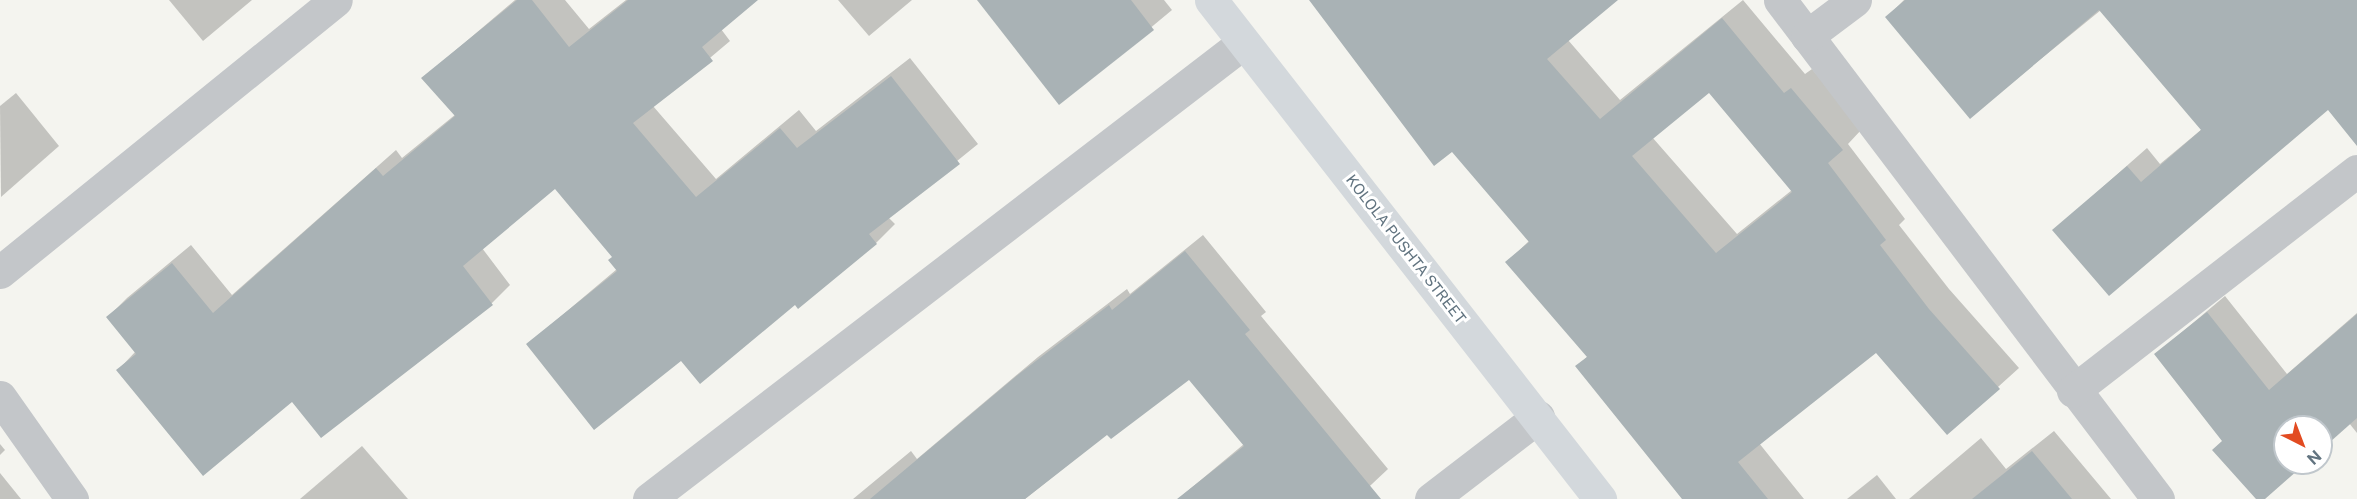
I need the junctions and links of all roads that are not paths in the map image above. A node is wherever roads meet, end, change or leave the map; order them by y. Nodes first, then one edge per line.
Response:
1 (336, 0) edge
2 (1210, 0) edge
3 (1780, 0) edge
4 (1855, 0) edge
5 (1807, 36) junction
6 (1244, 43) junction
7 (2357, 171) edge
8 (0, 272) edge
9 (2073, 391) junction
10 (0, 398) edge
11 (1538, 417) junction
12 (72, 499) edge
13 (649, 499) edge
14 (1431, 499) edge
15 (1600, 499) edge
16 (2158, 499) edge

1 - 8 street
2 - 6 main road, KOLOLA PUSHTA STREET
3 - 5 street
4 - 5 street
5 - 9 street
6 - 11 main road, KOLOLA PUSHTA STREET
6 - 13 street
7 - 9 street
9 - 16 street
10 - 12 street
11 - 14 street
11 - 15 main road, KOLOLA PUSHTA STREET

